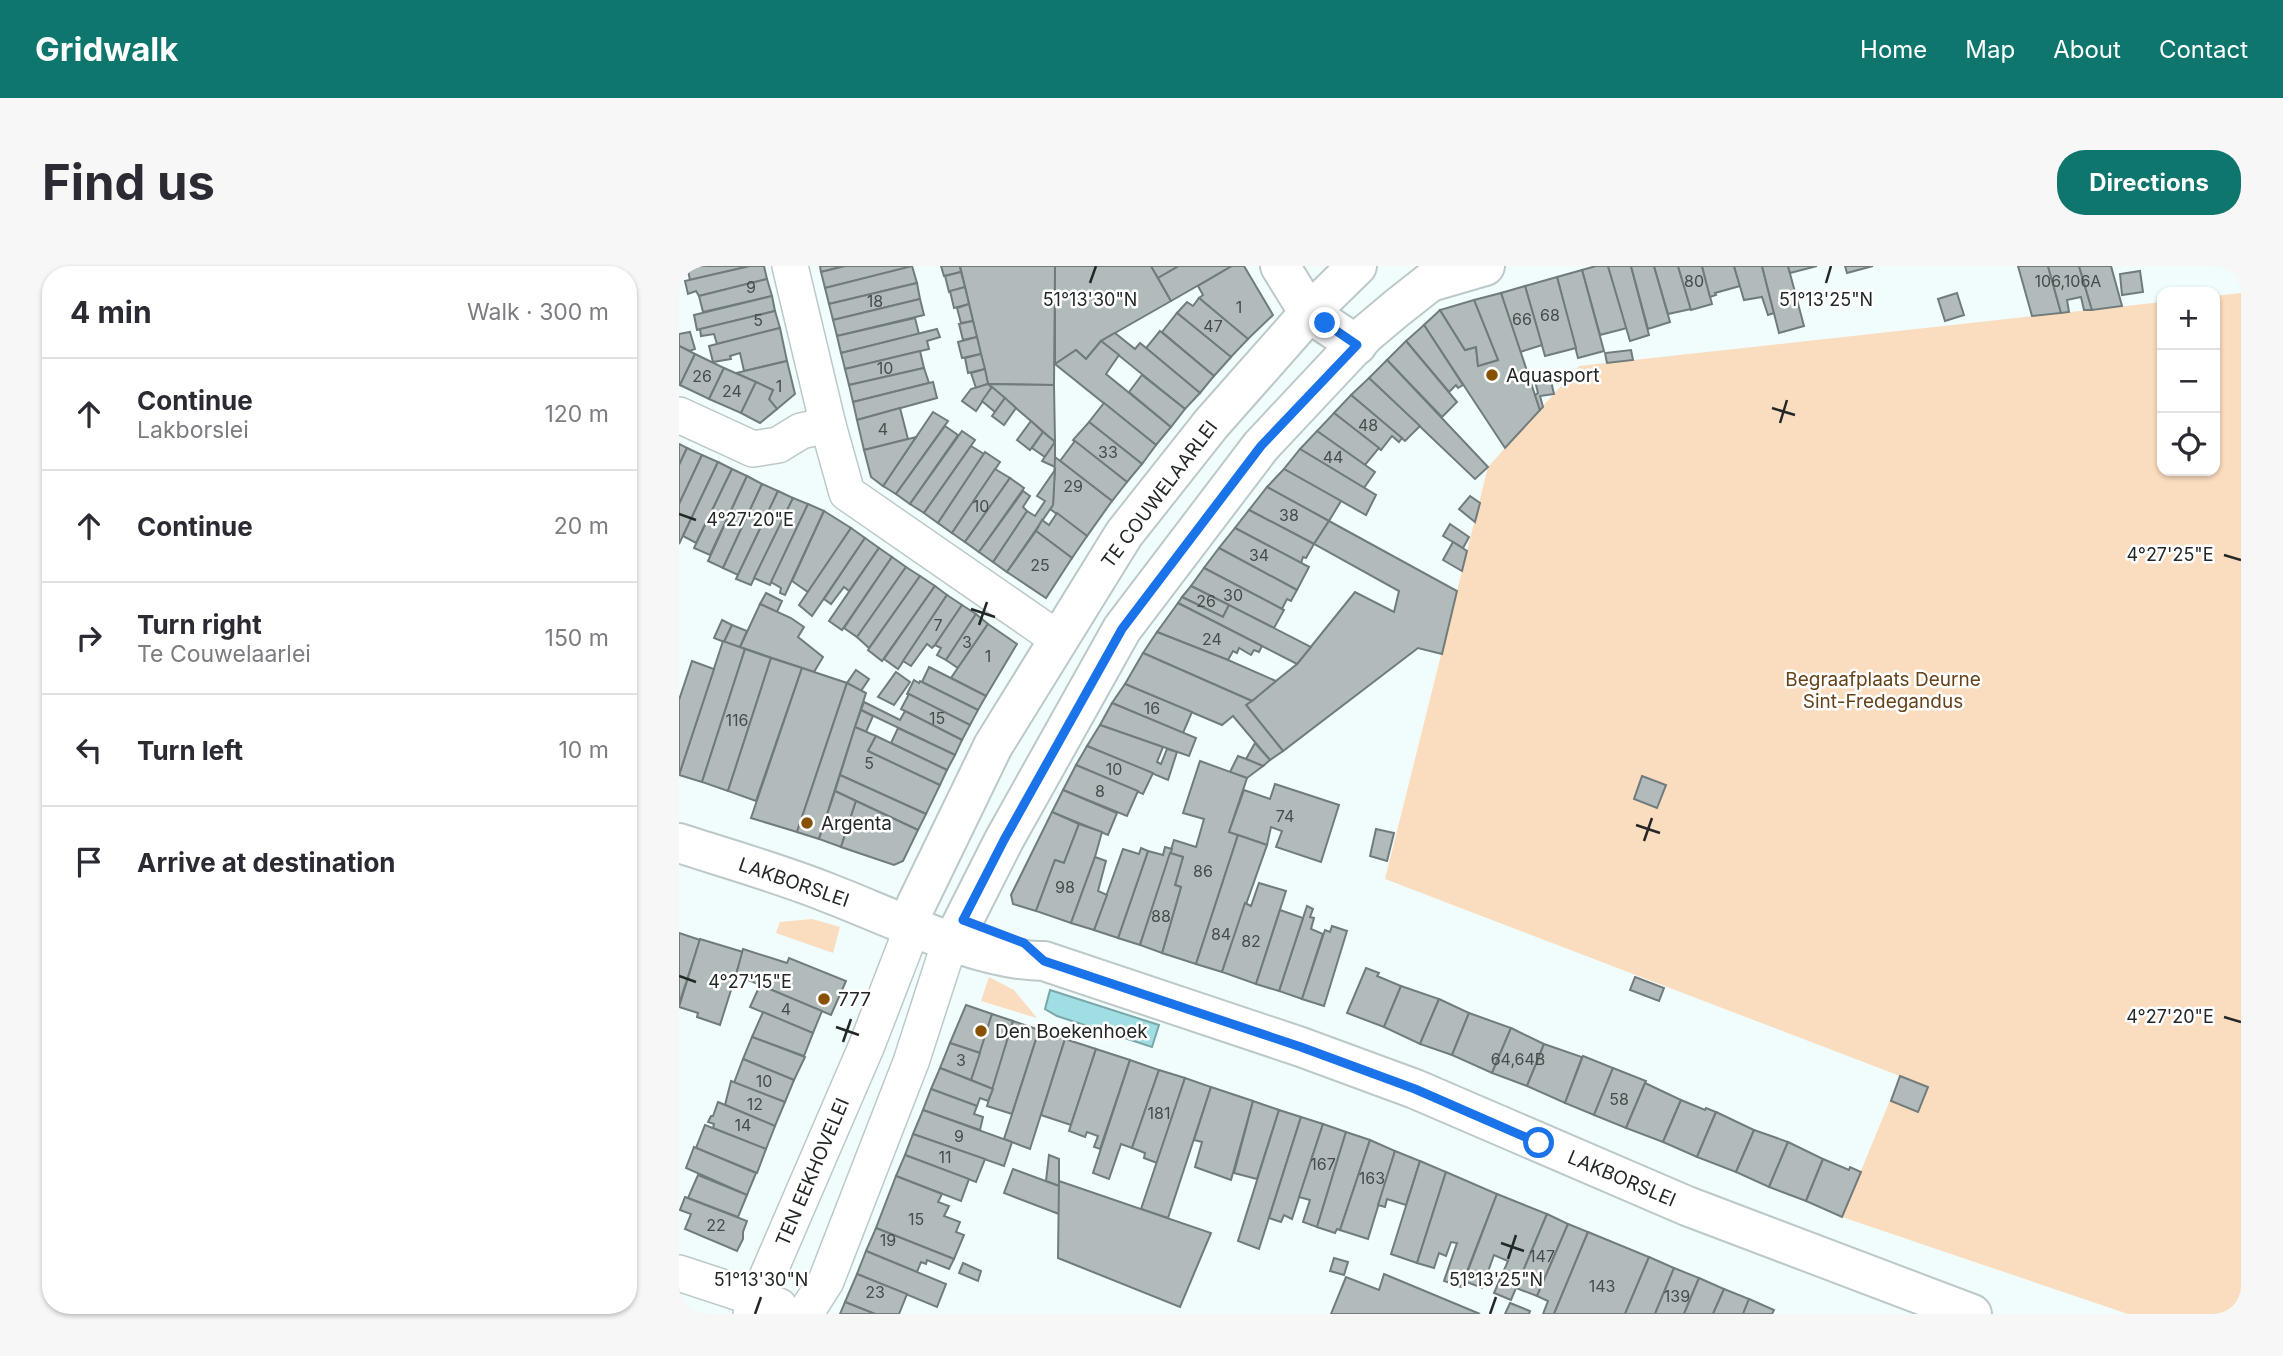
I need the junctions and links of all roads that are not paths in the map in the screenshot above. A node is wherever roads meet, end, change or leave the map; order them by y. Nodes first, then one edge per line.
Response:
1 (790, 266) edge
2 (1280, 266) edge
3 (1485, 266) edge
4 (1349, 269) edge
5 (1309, 313) junction
6 (1361, 340) junction
7 (679, 415) edge
8 (828, 425) junction
9 (1058, 639) junction
10 (956, 823) junction
11 (1004, 840) junction
12 (679, 843) edge
13 (912, 915) junction
14 (958, 931) junction
15 (867, 1045) junction
16 (911, 1062) junction
17 (679, 1273) edge
18 (754, 1307) edge
19 (804, 1314) edge
20 (1972, 1314) edge

1 - 8 street
2 - 5 street
3 - 6 street
4 - 5 street, TE COUWELAARLEI
4 - 6 street
5 - 6 street
5 - 9 street, TE COUWELAARLEI
6 - 11 street
7 - 8 street
8 - 9 street
9 - 10 street, TE COUWELAARLEI
10 - 11 street
10 - 13 street, TE COUWELAARLEI
11 - 14 street
12 - 13 street, LAKBORSLEI
13 - 14 street, LAKBORSLEI
13 - 15 street, TEN EEKHOVELEI
14 - 16 street
14 - 20 street, LAKBORSLEI
15 - 16 street
15 - 18 street, TEN EEKHOVELEI
16 - 19 street
17 - 18 street
18 - 19 street

